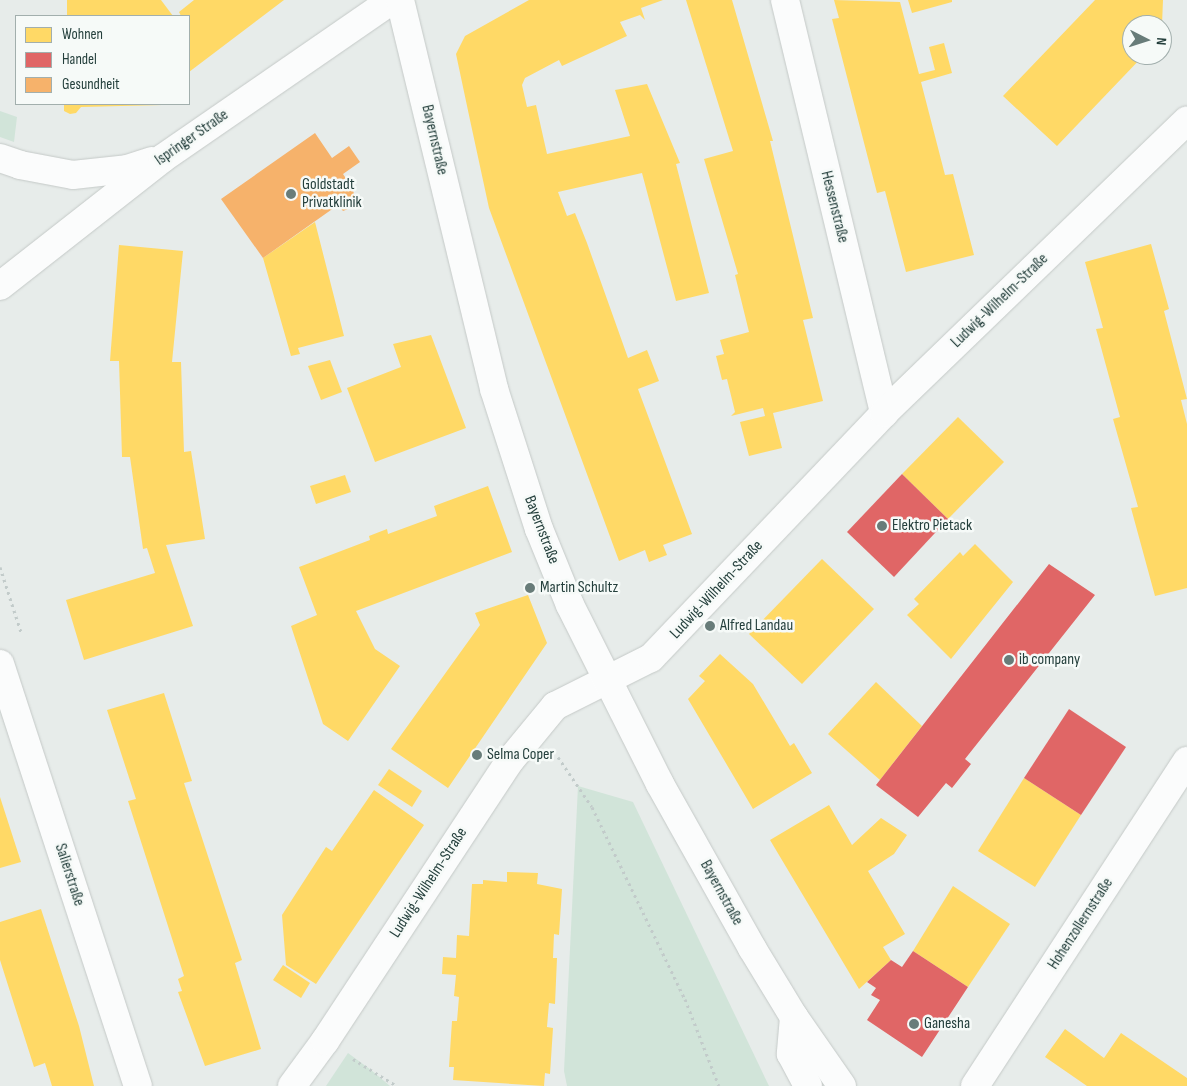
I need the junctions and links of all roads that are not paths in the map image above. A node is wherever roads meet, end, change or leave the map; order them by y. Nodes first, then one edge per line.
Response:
1 (392, 0) edge
2 (400, 0) edge
3 (784, 0) edge
4 (1187, 120) edge
5 (0, 158) edge
6 (162, 158) junction
7 (0, 286) edge
8 (884, 413) junction
9 (0, 664) edge
10 (606, 680) junction
11 (1187, 761) edge
12 (794, 1017) junction
13 (138, 1086) edge
14 (292, 1086) edge
15 (808, 1086) edge
16 (842, 1086) edge
17 (975, 1086) edge

1 - 6 street, Ispringer Straße
2 - 10 street, Bayernstraße
3 - 8 street, Hessenstraße
4 - 8 street, Ludwig-Wilhelm-Straße
5 - 6 street
6 - 7 street, Ispringer Straße
8 - 10 street, Ludwig-Wilhelm-Straße
9 - 13 street, Salierstraße
10 - 12 street, Bayernstraße
10 - 14 street, Ludwig-Wilhelm-Straße
11 - 17 street, Hohenzollernstraße
12 - 15 street
12 - 16 street, Bayernstraße

